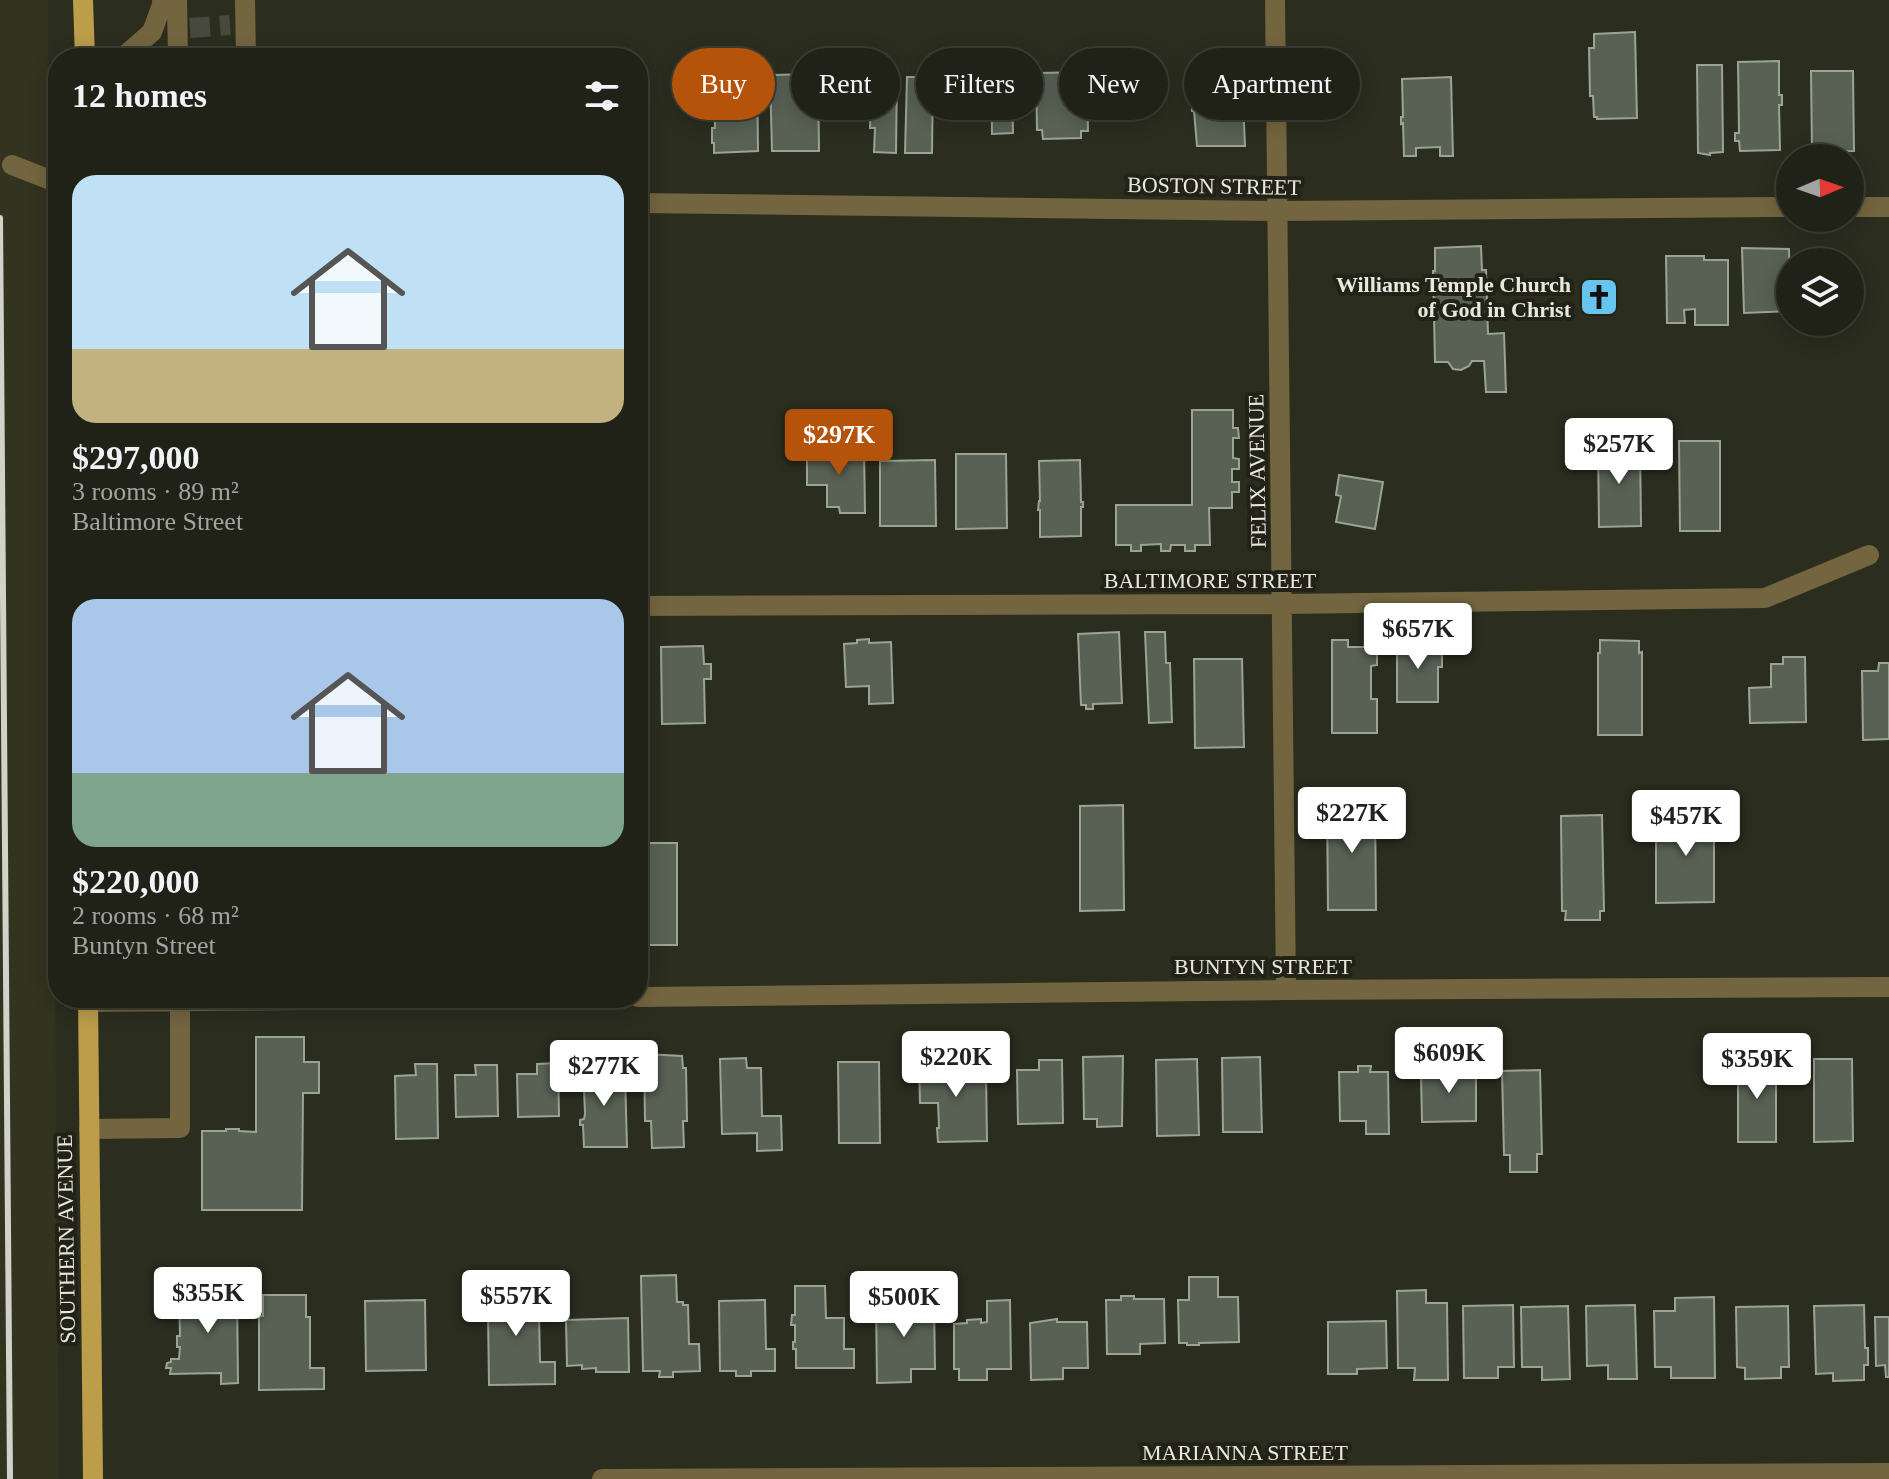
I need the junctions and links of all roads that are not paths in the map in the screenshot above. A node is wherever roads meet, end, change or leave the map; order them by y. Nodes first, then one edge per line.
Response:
1 (83, 0) edge
2 (245, 0) edge
3 (1275, 0) edge
4 (170, 1) edge
5 (85, 48) edge
6 (134, 48) edge
7 (180, 48) edge
8 (244, 48) edge
9 (12, 165) dead end
10 (48, 179) edge
11 (648, 203) edge
12 (1776, 207) edge
13 (1864, 207) edge
14 (1889, 207) edge
15 (1278, 211) junction
16 (1869, 555) dead end
17 (1282, 604) junction
18 (648, 606) edge
19 (1889, 987) edge
20 (1286, 990) junction
21 (648, 997) edge
22 (88, 1008) edge
23 (180, 1008) edge
24 (89, 1129) junction
25 (1889, 1473) edge
26 (93, 1479) edge
27 (602, 1479) edge

1 - 5 main road
2 - 8 street
3 - 15 street, FELIX AVENUE
4 - 6 street
4 - 7 street
9 - 10 street
11 - 15 street, BOSTON STREET
12 - 15 street, BOSTON STREET
13 - 14 street
15 - 17 street, FELIX AVENUE
16 - 17 street, BALTIMORE STREET
17 - 18 street, BALTIMORE STREET
17 - 20 street, FELIX AVENUE
19 - 20 street, BUNTYN STREET
20 - 21 street, BUNTYN STREET
22 - 24 main road, SOUTHERN AVENUE
23 - 24 street
24 - 26 main road, SOUTHERN AVENUE
25 - 27 street, MARIANNA STREET

